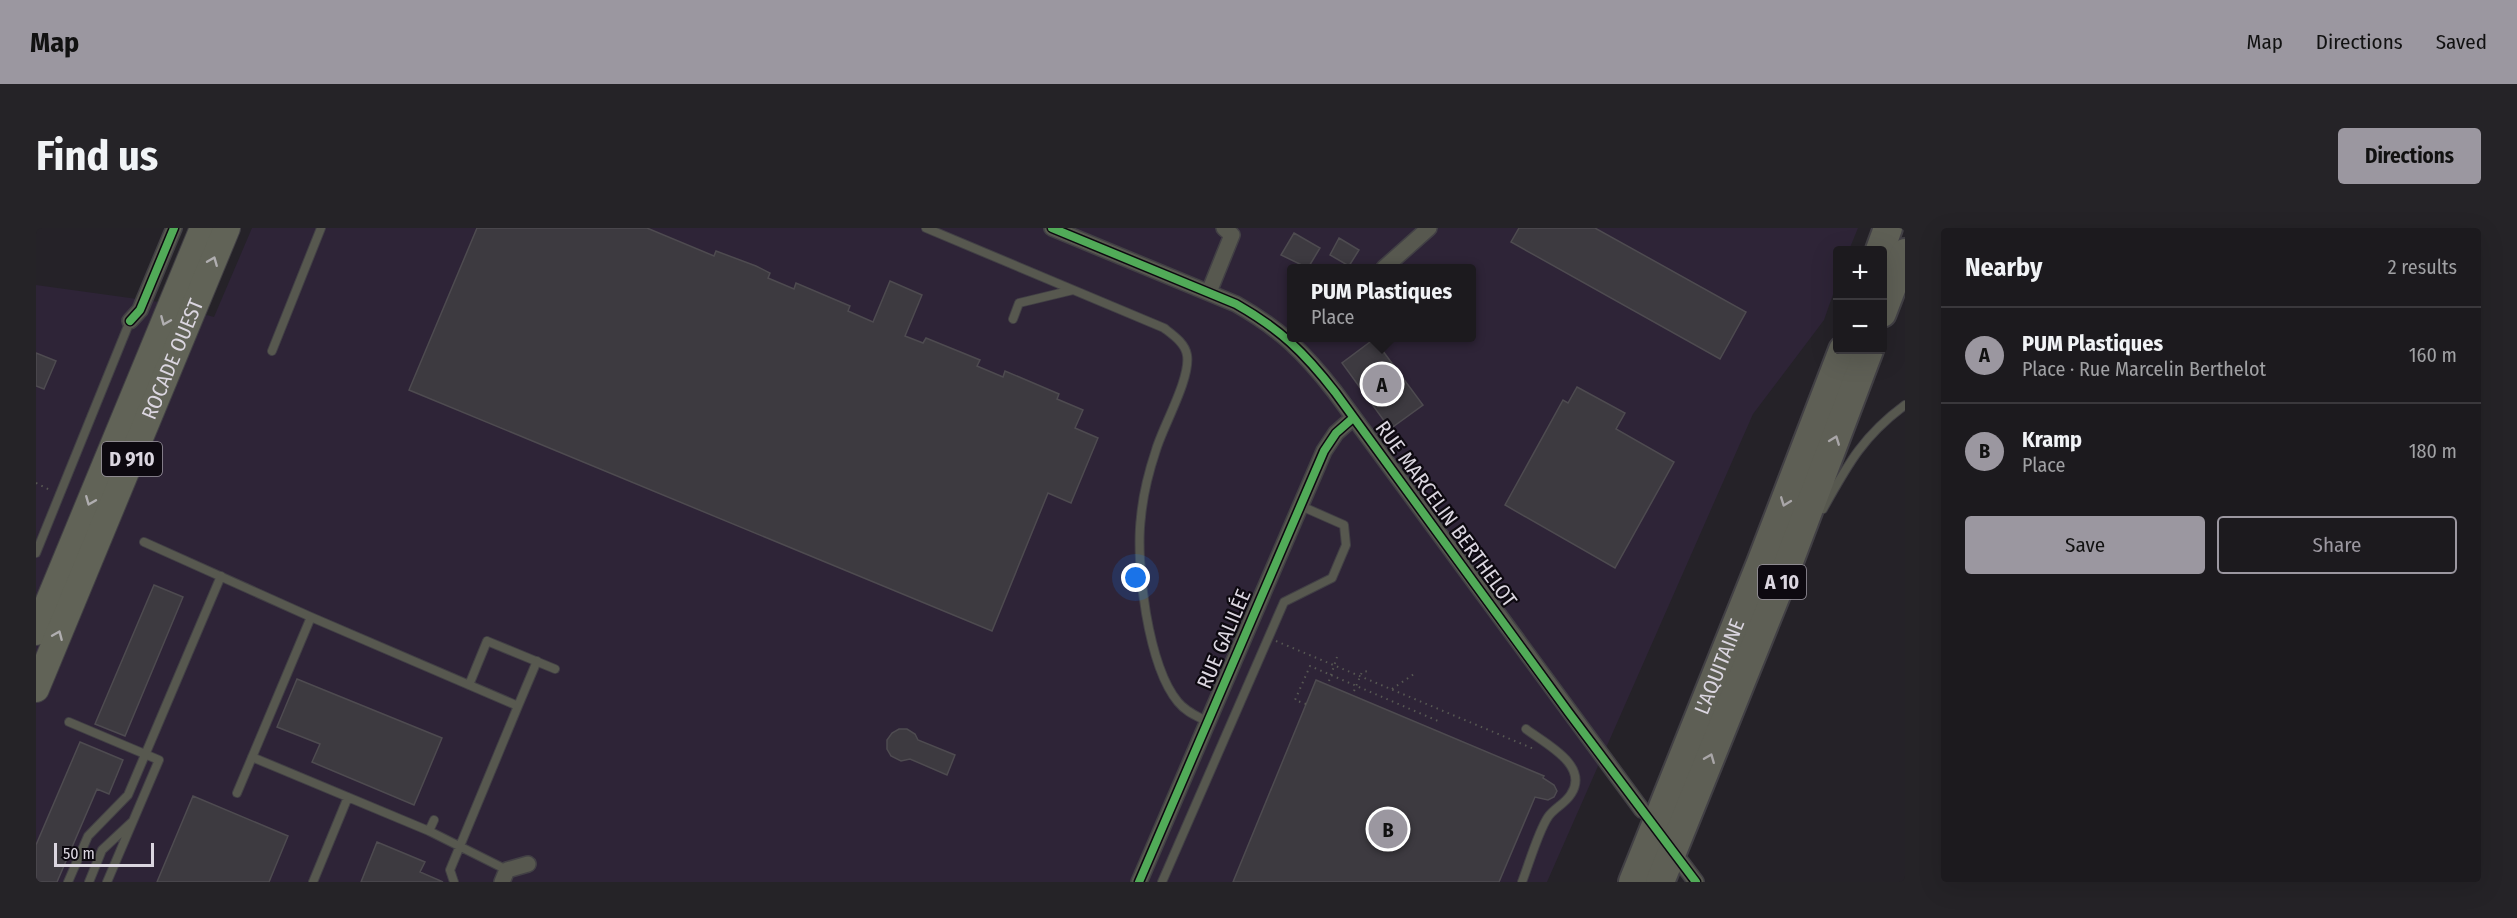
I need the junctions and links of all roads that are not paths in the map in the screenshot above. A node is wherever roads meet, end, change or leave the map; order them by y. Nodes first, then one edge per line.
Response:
1 (174, 228) edge
2 (204, 228) edge
3 (227, 228) edge
4 (321, 228) edge
5 (926, 228) edge
6 (1052, 228) edge
7 (1224, 228) edge
8 (1429, 228) edge
9 (1888, 228) edge
10 (1881, 246) edge
11 (1905, 253) edge
12 (1388, 264) edge
13 (1073, 290) junction
14 (1209, 292) junction
15 (1887, 300) edge
16 (1013, 319) dead end
17 (130, 321) joint
18 (1287, 334) edge
19 (1297, 342) edge
20 (272, 351) dead end
21 (1841, 354) edge
22 (1867, 354) edge
23 (1905, 405) edge
24 (1353, 418) junction
25 (1301, 506) junction
26 (1817, 518) dead end
27 (1811, 529) dead end
28 (144, 542) dead end
29 (36, 553) edge
30 (221, 576) junction
31 (1782, 580) junction
32 (311, 617) junction
33 (36, 632) edge
34 (537, 661) junction
35 (555, 669) dead end
36 (469, 684) junction
37 (36, 689) edge
38 (518, 706) junction
39 (69, 722) dead end
40 (1208, 722) junction
41 (1526, 729) dead end
42 (146, 754) junction
43 (252, 757) junction
44 (237, 793) dead end
45 (128, 795) junction
46 (348, 797) junction
47 (142, 800) junction
48 (1642, 810) dead end
49 (434, 820) dead end
50 (133, 821) junction
51 (429, 831) junction
52 (459, 846) junction
53 (1681, 862) dead end
54 (528, 864) dead end
55 (504, 876) edge
56 (68, 882) edge
57 (89, 882) edge
58 (108, 882) edge
59 (313, 882) edge
60 (454, 882) edge
61 (1138, 882) edge
62 (1162, 882) edge
63 (1522, 882) edge
64 (1633, 882) edge
65 (1660, 882) edge
66 (1696, 882) edge

1 - 17 street
2 -> 33 main road, D 910
37 -> 3 main road, ROCADE OUEST / D 910
4 - 20 lane
5 - 13 lane
6 - 14 street, RUE MARCELIN BERTHELOT
7 - 14 street
8 - 12 street
9 - 10 highway
11 - 15 highway
13 - 16 lane
13 - 40 lane
14 - 18 street, RUE MARCELIN BERTHELOT
17 - 29 lane
19 - 24 street, RUE MARCELIN BERTHELOT
21 -> 64 highway, L'AQUITAINE / A 10
31 -> 22 highway, L'AQUITAINE / A 10
23 - 26 lane
24 - 25 street, RUE GALILÉE
24 - 48 street, RUE MARCELIN BERTHELOT
25 - 40 street, RUE GALILÉE
25 - 62 lane
27 - 31 lane
28 - 30 lane
30 - 32 lane
30 - 42 lane
65 -> 31 highway, L'AQUITAINE / A 10
32 - 36 lane
32 - 43 lane
34 - 35 lane
34 - 36 lane
34 - 38 lane
36 - 38 lane
38 - 52 lane
39 - 42 lane
40 - 61 street, RUE GALILÉE
41 - 63 lane
42 - 45 lane
42 - 47 lane
43 - 44 lane
43 - 46 lane
45 - 47 lane
45 - 56 lane
46 - 51 lane
46 - 59 lane
47 - 50 lane
49 - 51 lane
50 - 57 lane
50 - 58 lane
51 - 52 lane
52 - 55 lane
52 - 60 lane
53 - 66 street
54 - 55 street

